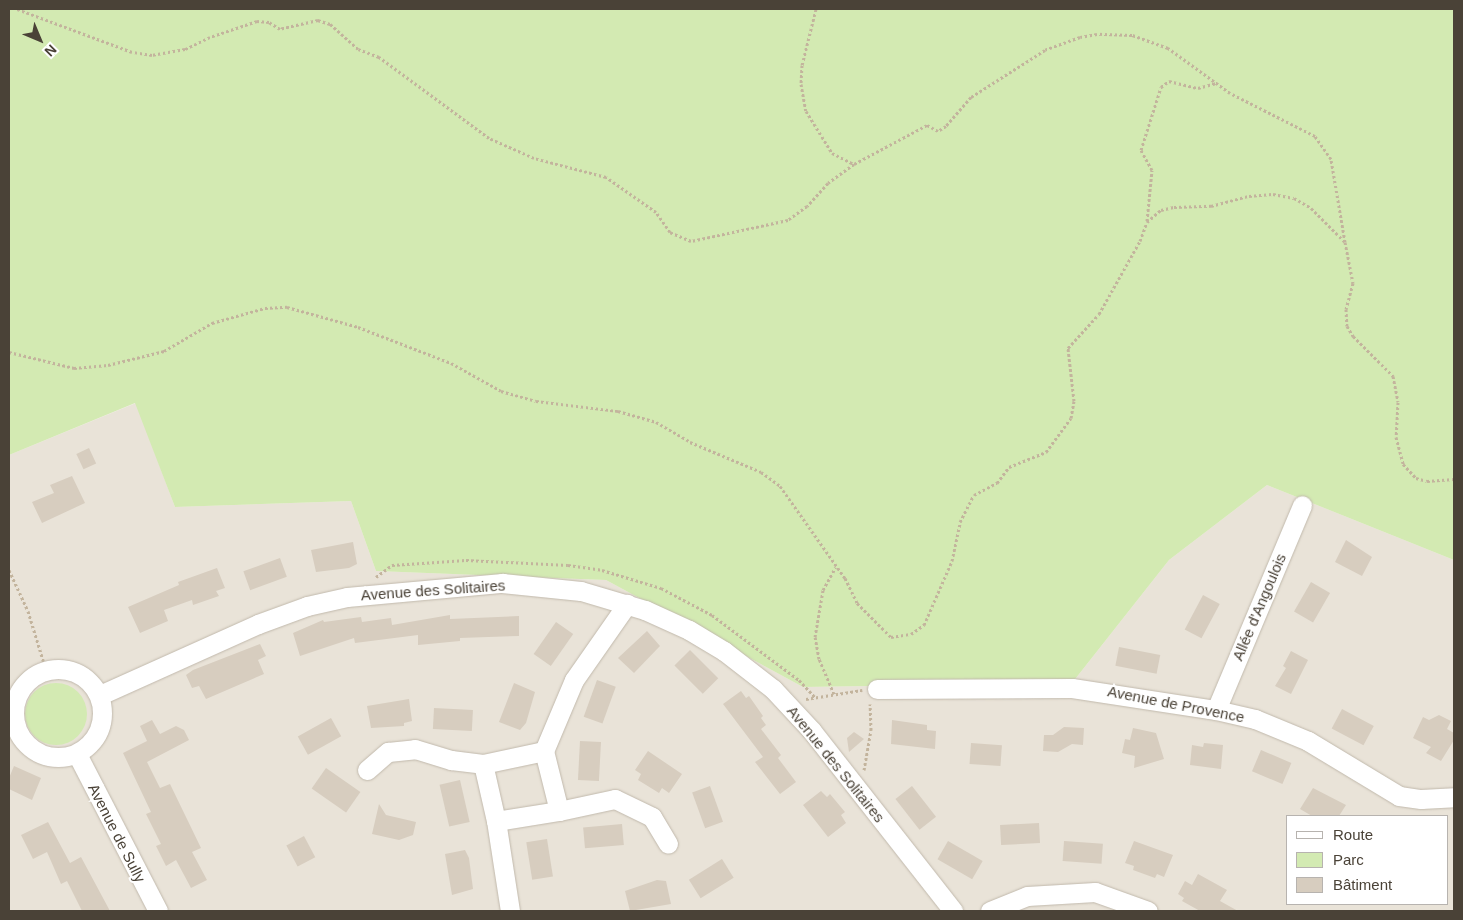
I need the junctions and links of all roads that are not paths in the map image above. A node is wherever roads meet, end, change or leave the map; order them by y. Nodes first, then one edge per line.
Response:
1 (1302, 505) dead end
2 (627, 604) junction
3 (872, 691) road end
4 (100, 695) junction
5 (1216, 710) junction
6 (14, 738) edge
7 (544, 751) junction
8 (77, 754) junction
9 (483, 764) junction
10 (367, 770) dead end
11 (1454, 797) edge
12 (559, 811) junction
13 (496, 820) junction
14 (668, 844) dead end
15 (158, 911) edge
16 (510, 911) edge
17 (953, 911) edge
18 (990, 911) edge
19 (1148, 911) edge

1 - 5 street, Allée d'Angoulois
2 - 4 street, Avenue des Solitaires
2 - 7 street
2 - 17 street, Avenue des Solitaires
3 - 5 street, Avenue de Provence
4 - 6 street
4 - 8 street
5 - 11 street, Avenue de Provence
6 - 8 street
7 - 9 street
7 - 12 street
8 - 15 street, Avenue de Sully
9 - 10 street
9 - 13 street
12 - 13 street
12 - 14 street
13 - 16 street
18 - 19 street

